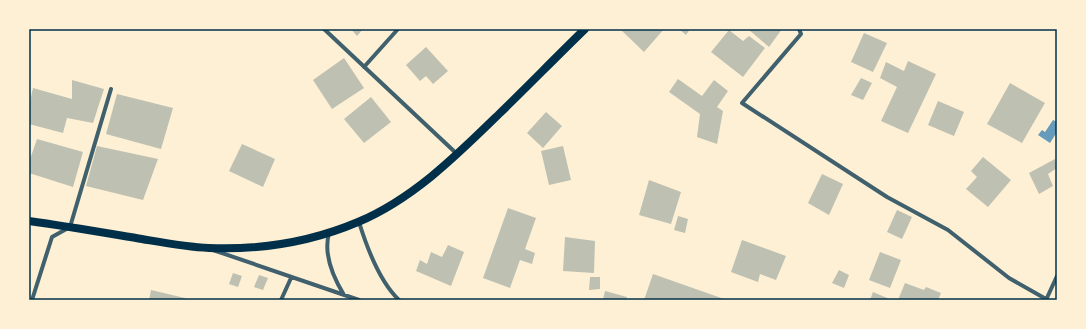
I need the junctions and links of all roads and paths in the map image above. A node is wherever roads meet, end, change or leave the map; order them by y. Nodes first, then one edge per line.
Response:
1 (324, 29) edge
2 (398, 29) edge
3 (585, 29) edge
4 (800, 29) edge
5 (364, 67) junction
6 (111, 89) dead end
7 (457, 154) junction
8 (29, 221) edge
9 (359, 222) junction
10 (70, 227) junction
11 (329, 233) junction
12 (207, 248) junction
13 (1057, 276) edge
14 (291, 278) junction
15 (344, 295) junction
16 (32, 300) edge
17 (281, 300) edge
18 (359, 300) edge
19 (399, 300) edge
20 (1046, 300) edge

1 - 5 street
2 - 5 street
3 - 7 main road
4 - 20 street
5 - 7 street
6 - 10 street
7 - 9 main road
8 - 10 main road
9 - 11 main road
9 - 19 street
10 - 12 main road
10 - 16 street
11 - 12 main road
11 - 15 street
12 - 14 street
13 - 20 street
14 - 15 street
14 - 17 street
15 - 18 street

